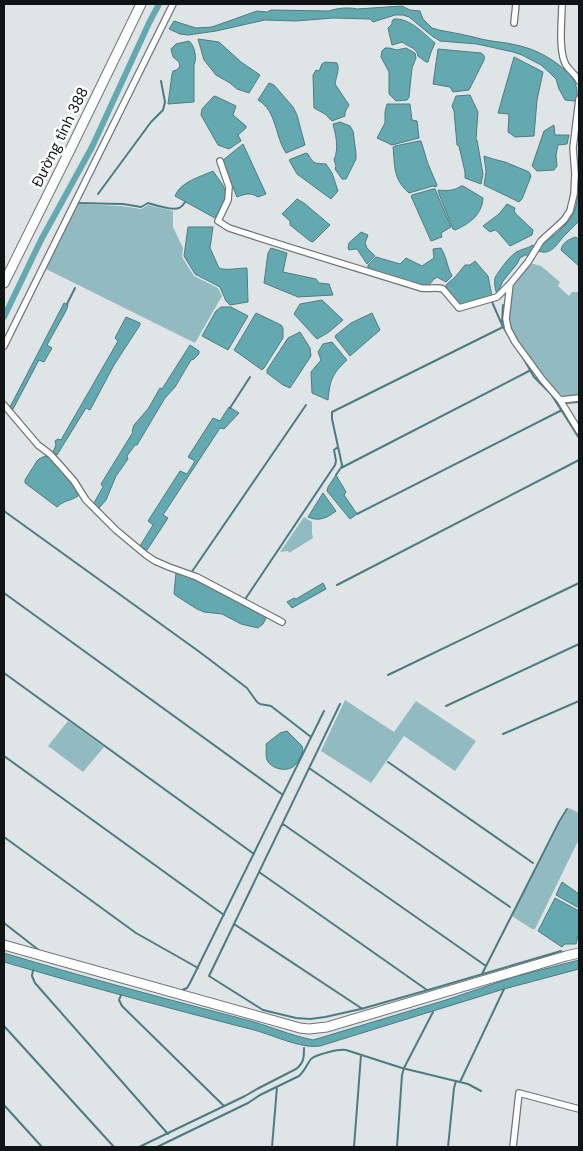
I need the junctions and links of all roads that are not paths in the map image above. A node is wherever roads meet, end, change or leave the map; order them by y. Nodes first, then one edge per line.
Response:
1 (141, 4) edge
2 (173, 4) edge
3 (516, 4) edge
4 (562, 4) edge
5 (514, 23) dead end
6 (579, 81) edge
7 (579, 99) edge
8 (220, 161) dead end
9 (4, 282) edge
10 (510, 284) junction
11 (4, 346) edge
12 (579, 398) edge
13 (560, 400) junction
14 (4, 405) edge
15 (579, 431) edge
16 (282, 622) dead end
17 (4, 945) edge
18 (579, 953) edge
19 (579, 1109) edge
20 (513, 1147) edge

1 - 9 street, Đường tỉnh 388
2 - 11 street
3 - 5 street
4 - 6 street
7 - 10 street
8 - 10 street
10 - 13 street
12 - 13 street
13 - 15 street
14 - 16 street
17 - 18 street
19 - 20 street

